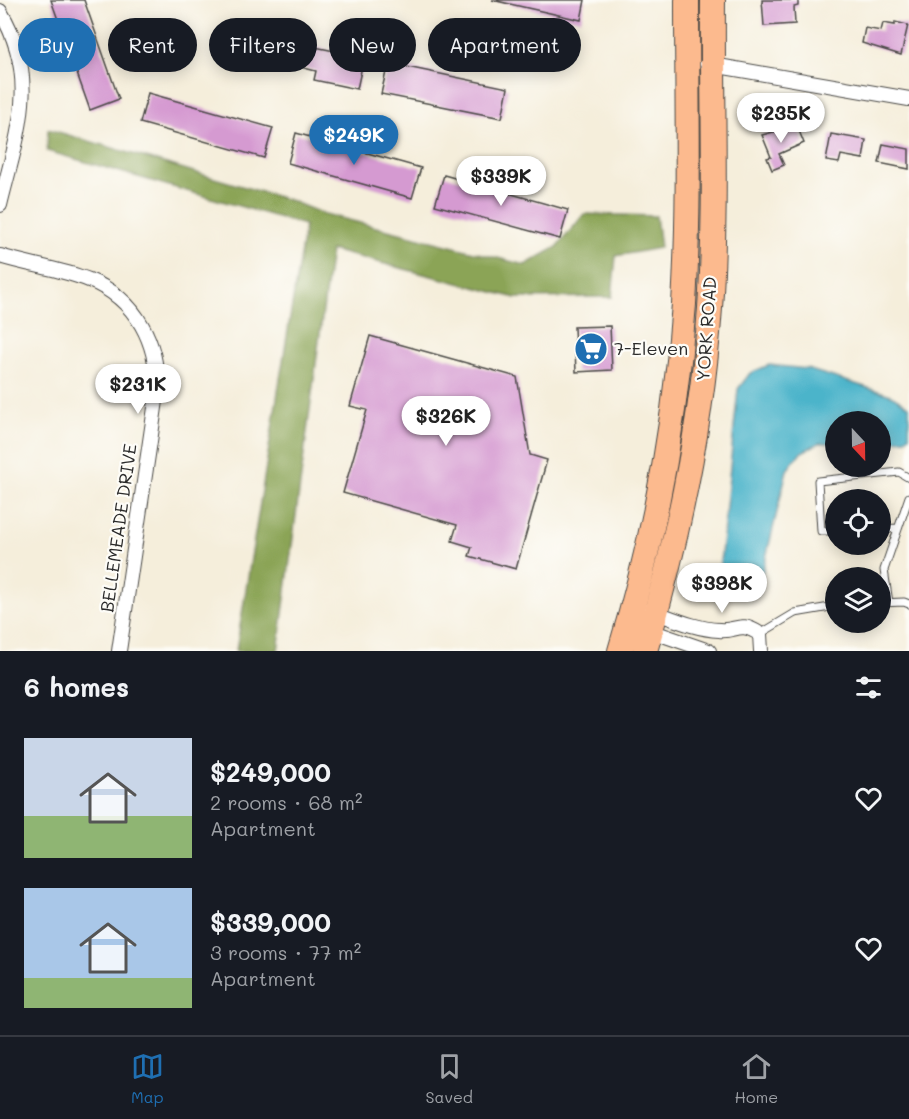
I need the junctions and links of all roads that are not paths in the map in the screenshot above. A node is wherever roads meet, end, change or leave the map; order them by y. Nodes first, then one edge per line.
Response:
1 (687, 0) edge
2 (713, 0) edge
3 (0, 12) edge
4 (687, 60) junction
5 (712, 65) junction
6 (909, 99) edge
7 (700, 182) junction
8 (0, 206) edge
9 (0, 256) edge
10 (909, 478) edge
11 (909, 497) edge
12 (891, 528) edge
13 (898, 528) junction
14 (825, 531) edge
15 (885, 567) edge
16 (891, 603) edge
17 (909, 604) edge
18 (825, 608) edge
19 (643, 625) edge
20 (760, 634) junction
21 (119, 651) edge
22 (620, 651) edge
23 (709, 651) edge
24 (761, 651) edge

1 - 4 highway, YORK ROAD
2 - 5 highway, YORK ROAD
3 - 8 street
4 - 5 street
4 - 7 highway, YORK ROAD
5 - 6 street
5 - 7 highway, YORK ROAD
7 - 19 highway, YORK ROAD
9 - 21 street, BELLEMEADE DRIVE
10 - 14 lane
11 - 13 lane
12 - 13 lane
13 - 15 lane
16 - 17 lane
18 - 20 lane
19 - 20 street
19 - 22 highway, YORK ROAD
19 - 23 street
20 - 24 street

